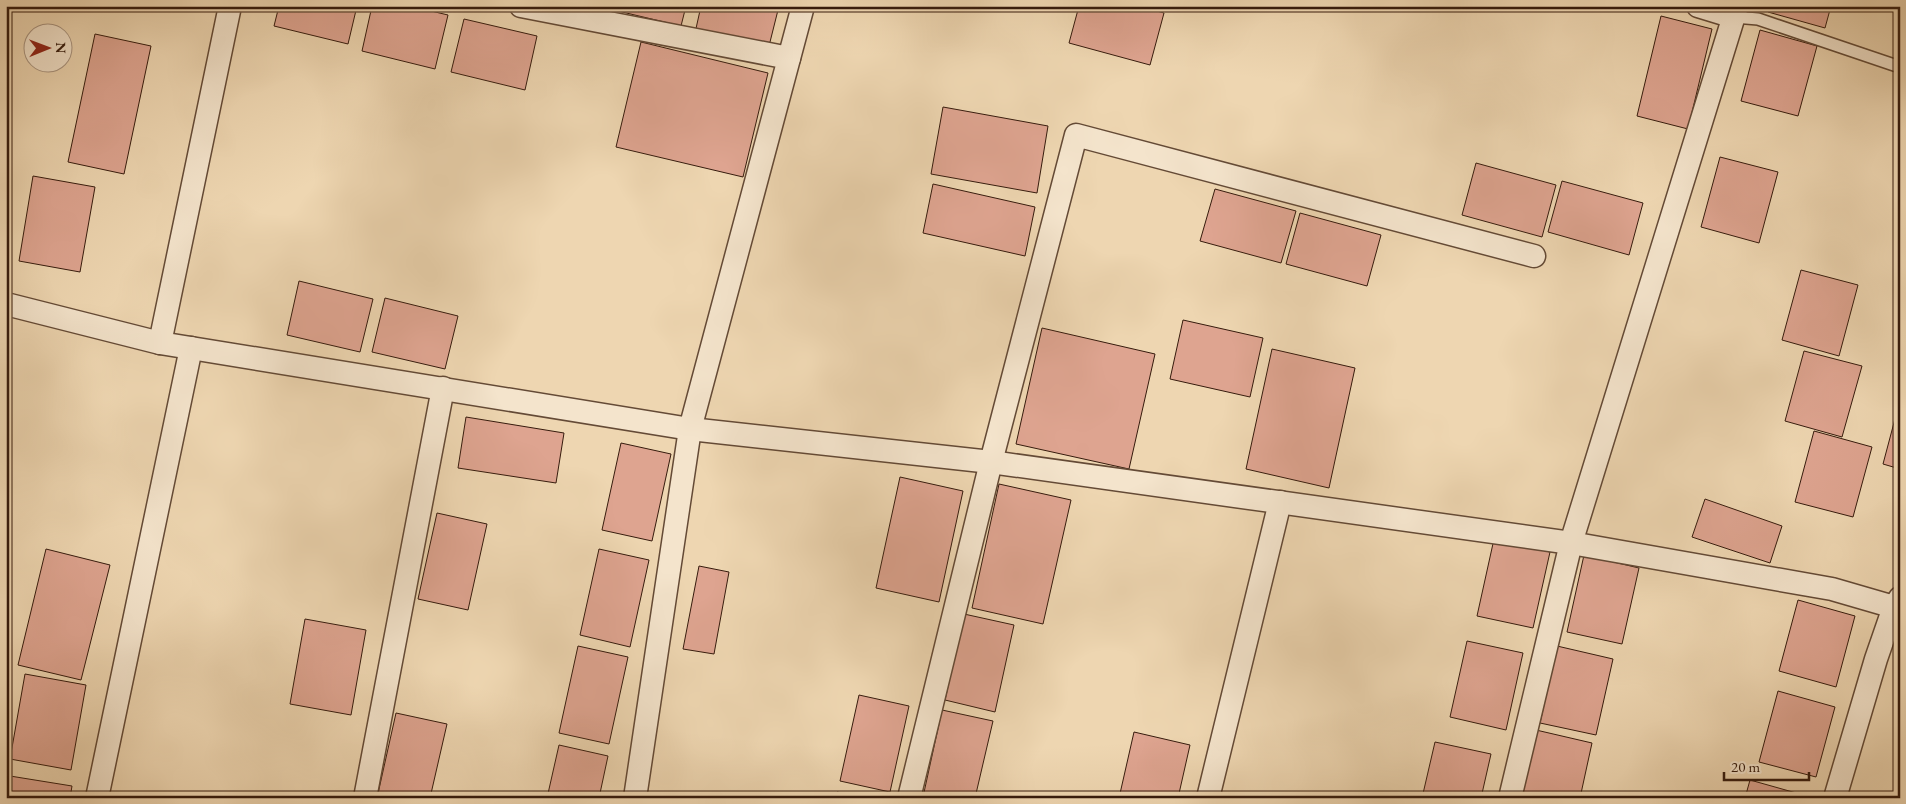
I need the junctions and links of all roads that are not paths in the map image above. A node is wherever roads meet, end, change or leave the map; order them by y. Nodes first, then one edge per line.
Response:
1 (230, 6) edge
2 (521, 6) edge
3 (803, 6) edge
4 (1698, 6) edge
5 (1735, 12) edge
6 (789, 58) junction
7 (1900, 67) edge
8 (1534, 256) dead end
9 (6, 304) edge
10 (160, 343) junction
11 (191, 348) junction
12 (443, 388) junction
13 (690, 429) junction
14 (990, 462) junction
15 (1280, 502) junction
16 (1571, 543) junction
17 (1897, 602) edge
18 (97, 798) edge
19 (365, 798) edge
20 (635, 798) edge
21 (909, 798) edge
22 (1208, 798) edge
23 (1510, 798) edge
24 (1835, 798) edge

1 - 10 street
2 - 6 street
3 - 6 street
4 - 5 street
5 - 7 lane
5 - 16 street
6 - 13 street
8 - 14 street
9 - 10 street
10 - 11 street
11 - 12 street
11 - 18 street
12 - 13 street
12 - 19 street
13 - 14 street
13 - 20 street
14 - 15 street
14 - 21 street
15 - 16 street
15 - 22 street
16 - 17 street
16 - 23 street
17 - 24 street

